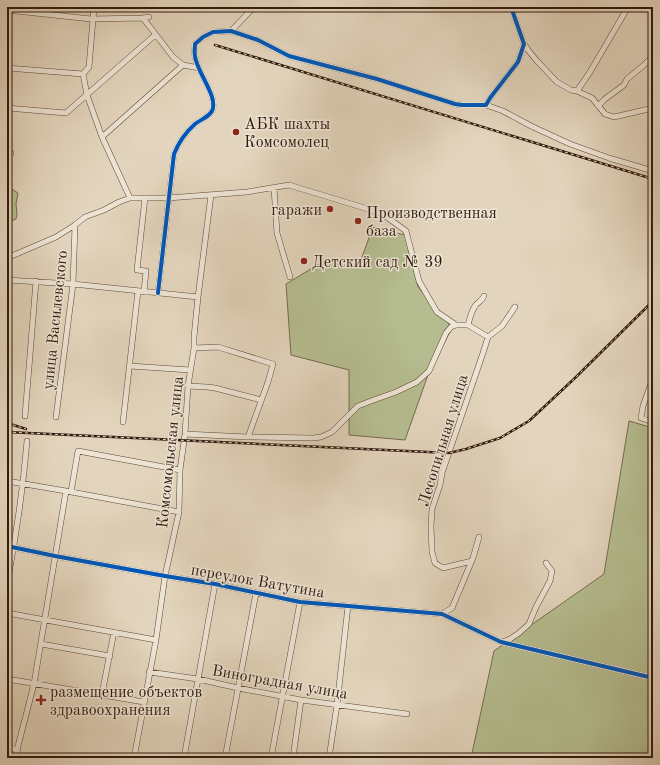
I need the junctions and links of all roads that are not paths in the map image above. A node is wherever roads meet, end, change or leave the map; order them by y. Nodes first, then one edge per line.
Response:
1 (46, 7) edge
2 (94, 7) edge
3 (254, 7) edge
4 (511, 7) edge
5 (628, 7) edge
6 (7, 10) edge
7 (44, 13) junction
8 (149, 17) dead end
9 (143, 18) junction
10 (93, 19) junction
11 (231, 31) junction
12 (155, 35) junction
13 (524, 44) junction
14 (653, 56) edge
15 (183, 65) junction
16 (7, 68) edge
17 (199, 68) junction
18 (83, 74) junction
19 (578, 91) junction
20 (87, 95) junction
21 (486, 105) junction
22 (598, 106) junction
23 (7, 108) edge
24 (653, 108) edge
25 (102, 137) junction
26 (653, 171) edge
27 (274, 188) junction
28 (211, 195) junction
29 (130, 198) junction
30 (145, 198) junction
31 (168, 198) junction
32 (75, 225) junction
33 (7, 258) edge
34 (290, 278) dead end
35 (7, 280) edge
36 (36, 282) junction
37 (73, 284) junction
38 (138, 291) junction
39 (144, 292) junction
40 (158, 292) junction
41 (484, 296) dead end
42 (198, 297) junction
43 (515, 307) dead end
44 (456, 325) junction
45 (468, 325) junction
46 (488, 337) junction
47 (194, 348) junction
48 (130, 366) junction
49 (190, 370) junction
50 (653, 378) edge
51 (188, 386) junction
52 (261, 400) junction
53 (25, 416) dead end
54 (56, 417) dead end
55 (124, 422) dead end
56 (653, 422) edge
57 (185, 434) junction
58 (248, 437) junction
59 (27, 441) dead end
60 (180, 470) junction
61 (7, 481) edge
62 (23, 484) junction
63 (68, 491) junction
64 (179, 512) junction
65 (479, 537) dead end
66 (7, 546) edge
67 (14, 547) junction
68 (54, 556) junction
69 (472, 561) junction
70 (546, 563) dead end
71 (165, 576) junction
72 (7, 584) edge
73 (215, 584) junction
74 (256, 593) junction
75 (300, 602) junction
76 (348, 606) junction
77 (7, 613) edge
78 (442, 614) junction
79 (45, 620) junction
80 (114, 632) junction
81 (156, 640) junction
82 (501, 642) junction
83 (41, 644) junction
84 (110, 656) junction
85 (149, 672) junction
86 (653, 678) edge
87 (7, 679) edge
88 (198, 679) junction
89 (34, 684) junction
90 (238, 688) junction
91 (102, 694) junction
92 (282, 696) junction
93 (301, 700) junction
94 (144, 702) junction
95 (337, 705) junction
96 (406, 714) dead end
97 (7, 747) edge
98 (17, 750) junction
99 (16, 758) edge
100 (134, 758) edge
101 (184, 758) edge
102 (225, 758) edge
103 (271, 758) edge
104 (293, 758) edge
105 (329, 758) edge

1 - 7 street
2 - 10 street
3 - 11 street
4 - 13 street
5 - 19 street
6 - 7 street
7 - 10 street
8 - 9 street
9 - 10 street
9 - 12 street
10 - 18 street
11 - 17 street
11 - 21 street
12 - 15 street
12 - 20 street
13 - 19 street
13 - 21 street
14 - 22 street
15 - 17 street
15 - 25 street
16 - 18 street
17 - 31 street
18 - 20 street
19 - 22 street
20 - 23 street
20 - 25 street
21 - 26 street
22 - 24 street
25 - 29 street
27 - 28 street
27 - 34 street
27 - 44 street
28 - 31 street
28 - 42 street, Комсомольская улица
29 - 30 street
29 - 32 street
30 - 31 street
30 - 39 street
31 - 40 street
32 - 33 street
32 - 37 street, улица Василевского
35 - 36 street
36 - 37 street
36 - 53 street
37 - 38 street
37 - 54 street, улица Василевского
38 - 39 street
38 - 48 street
39 - 40 street
40 - 42 street
41 - 45 street
42 - 47 street, Комсомольская улица
43 - 46 street
44 - 45 street
44 - 58 street
45 - 46 street
46 - 69 street, Лесопильная улица
47 - 49 street, Комсомольская улица
47 - 52 street
48 - 49 street
48 - 55 street
49 - 51 street, Комсомольская улица
50 - 56 street
51 - 52 street
51 - 57 street, Комсомольская улица
52 - 58 street
57 - 58 street
57 - 60 street, Комсомольская улица
59 - 62 street
60 - 63 street
60 - 64 street, Комсомольская улица
61 - 62 street
62 - 63 street
62 - 67 street
63 - 64 street
63 - 68 street
64 - 71 street, Комсомольская улица
65 - 69 street
66 - 67 street, переулок Ватутина
67 - 68 street, переулок Ватутина
67 - 72 street
68 - 71 street, переулок Ватутина
68 - 79 street
69 - 78 street
70 - 82 street
71 - 73 street, переулок Ватутина
71 - 81 street, Комсомольская улица
73 - 74 street, переулок Ватутина
73 - 88 street
74 - 75 street, переулок Ватутина
74 - 90 street
75 - 76 street, переулок Ватутина
75 - 92 street
76 - 78 street, переулок Ватутина
76 - 95 street
77 - 79 street
78 - 82 street, переулок Ватутина
79 - 80 street
79 - 83 street
80 - 81 street
80 - 84 street
81 - 85 street, Комсомольская улица
82 - 86 street, переулок Ватутина
83 - 84 street
83 - 89 street
84 - 91 street
85 - 88 street, Виноградная улица
85 - 94 street, Комсомольская улица
87 - 89 street
88 - 90 street, Виноградная улица
88 - 101 street
89 - 91 street
89 - 98 street
90 - 92 street, Виноградная улица
90 - 102 street
91 - 94 street
92 - 93 street, Виноградная улица
92 - 103 street
93 - 95 street, Виноградная улица
93 - 104 street
94 - 100 street, Комсомольская улица
95 - 96 street, Виноградная улица
95 - 105 street
97 - 98 street
98 - 99 street

